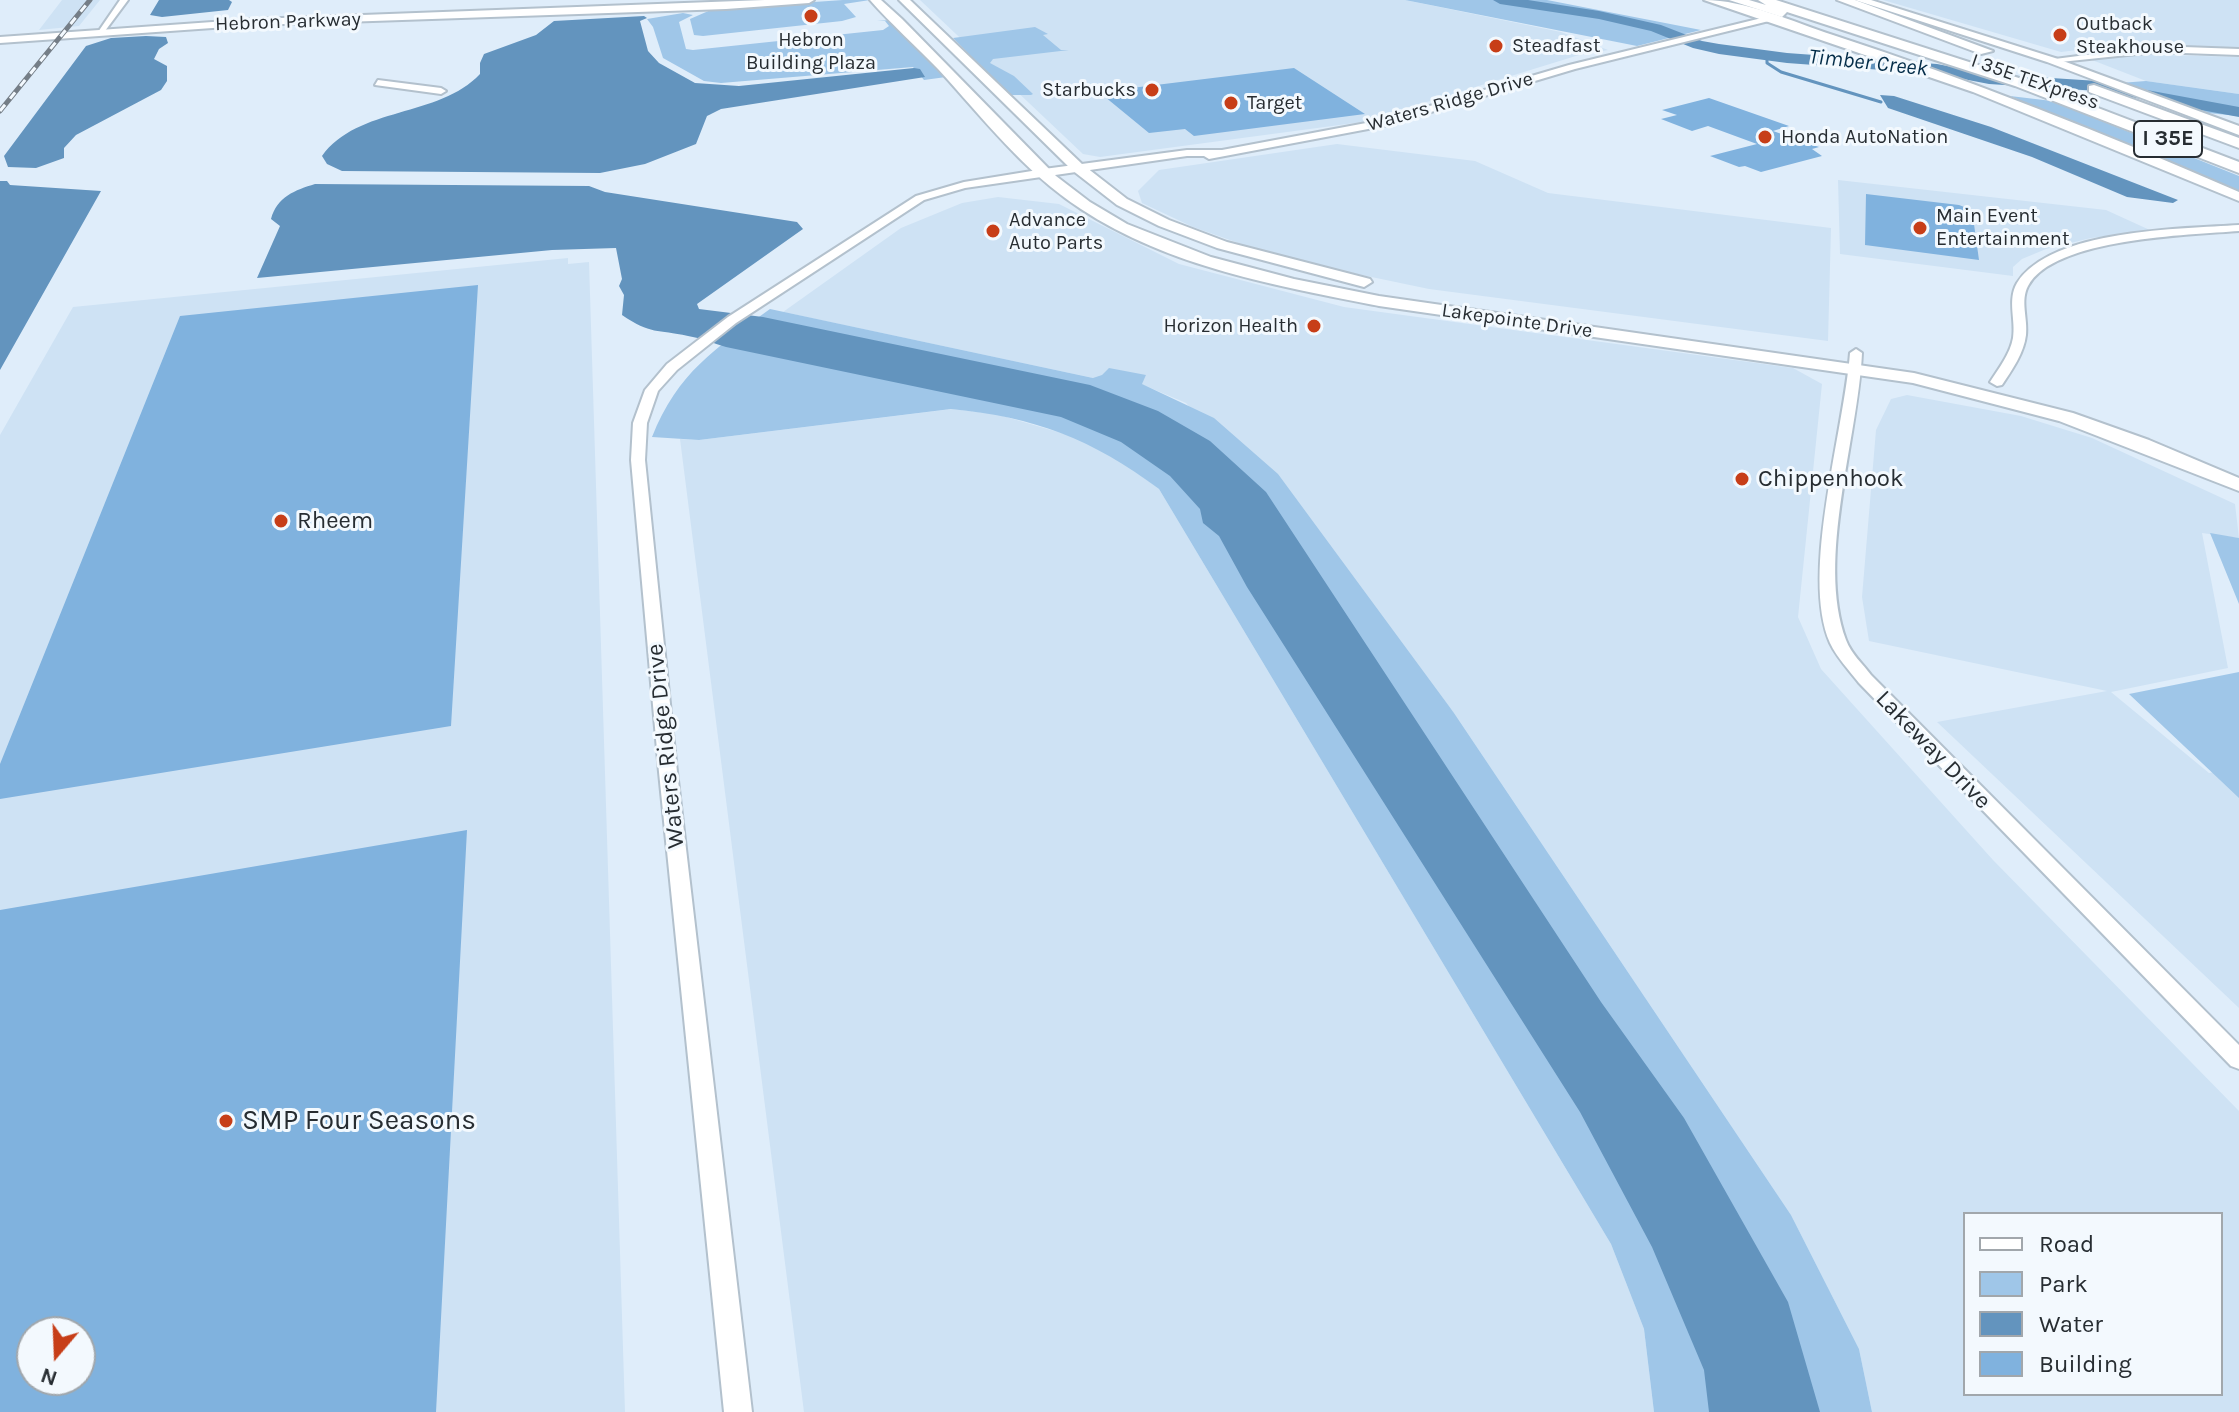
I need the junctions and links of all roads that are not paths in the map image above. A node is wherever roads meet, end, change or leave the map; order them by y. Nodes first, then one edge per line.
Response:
1 (124, 0) edge
2 (721, 0) edge
3 (809, 0) edge
4 (875, 0) edge
5 (904, 0) edge
6 (1709, 0) edge
7 (1735, 0) edge
8 (1764, 0) edge
9 (1783, 0) edge
10 (1810, 0) edge
11 (1843, 0) edge
12 (1860, 0) edge
13 (706, 4) edge
14 (1770, 18) junction
15 (102, 30) junction
16 (57, 33) junction
17 (0, 34) edge
18 (0, 40) edge
19 (2239, 52) edge
20 (1967, 64) junction
21 (2047, 66) junction
22 (2016, 74) junction
23 (378, 83) dead end
24 (441, 91) dead end
25 (1007, 101) junction
26 (979, 105) junction
27 (2239, 131) edge
28 (2239, 143) edge
29 (2239, 163) edge
30 (1082, 171) junction
31 (1047, 175) junction
32 (2239, 197) edge
33 (2239, 228) edge
34 (1241, 251) junction
35 (1217, 262) junction
36 (1443, 303) junction
37 (1856, 361) junction
38 (1997, 382) junction
39 (2239, 471) edge
40 (2239, 485) edge
41 (2239, 1060) edge
42 (738, 1412) edge

1 - 15 street
2 - 13 main road, Hebron Parkway
3 - 13 main road, Hebron Parkway
4 - 26 main road, Lakepointe Drive
5 - 25 main road, Lakepointe Drive
6 - 14 main road
7 - 20 highway
8 - 20 highway, I 35E
9 - 22 highway, I 35E TEXpress
10 - 21 highway, I 35E
10 - 22 highway
11 - 21 highway
12 - 21 main road
13 - 15 main road, Hebron Parkway
14 - 30 street, Waters Ridge Drive
14 - 32 main road
15 - 16 main road, Hebron Parkway
16 - 17 main road
16 - 18 main road
19 - 21 street
20 - 29 highway, I 35E
21 - 27 main road
21 - 28 highway, I 35E
22 - 29 highway, I 35E TEXpress
23 - 24 street
25 - 26 main road
25 - 30 main road, Lakepointe Drive
26 - 31 main road, Lakepointe Drive
30 - 31 street, Waters Ridge Drive
30 - 34 main road, Lakepointe Drive
31 - 35 main road, Lakepointe Drive
31 - 42 street, Waters Ridge Drive
33 - 38 street
34 - 35 main road
34 - 36 main road, Lakepointe Drive
35 - 36 main road, Lakepointe Drive
36 - 37 main road, Lakepointe Drive
37 - 38 main road, Lakepointe Drive
37 - 40 main road, Lakepointe Drive
37 - 41 street, Lakeway Drive
38 - 39 main road, Lakepointe Drive

